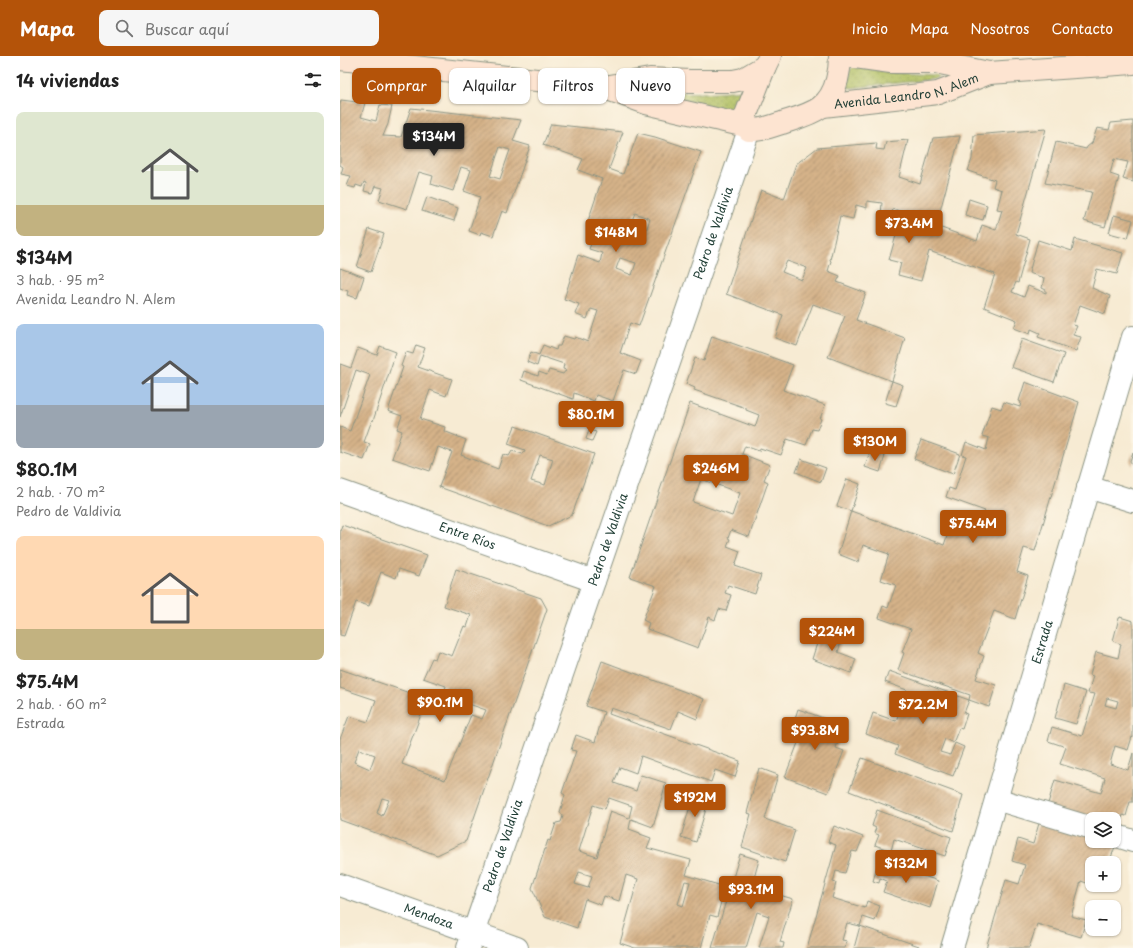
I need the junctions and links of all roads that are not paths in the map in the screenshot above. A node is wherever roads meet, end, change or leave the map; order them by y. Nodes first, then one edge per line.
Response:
1 (840, 56) edge
2 (848, 56) edge
3 (340, 59) edge
4 (767, 61) edge
5 (1133, 63) edge
6 (989, 73) junction
7 (538, 80) edge
8 (608, 86) edge
9 (608, 89) edge
10 (823, 106) junction
11 (748, 128) junction
12 (1133, 337) edge
13 (1088, 487) junction
14 (340, 491) edge
15 (1133, 501) edge
16 (594, 581) junction
17 (996, 799) junction
18 (1085, 826) edge
19 (1121, 837) edge
20 (1133, 841) edge
21 (340, 886) edge
22 (471, 940) edge
23 (517, 948) edge
24 (952, 948) edge

1 - 10 street
2 - 6 street, Avenida Leandro N. Alem
3 - 7 street
4 - 8 street
4 - 11 street
5 - 6 street, Avenida Leandro N. Alem
6 - 10 street, Avenida Leandro N. Alem
9 - 11 street
10 - 11 street
11 - 16 street, Pedro de Valdivia
12 - 13 street, Estrada
13 - 15 street
13 - 17 street, Estrada
14 - 16 street, Entre Ríos
16 - 22 street, Pedro de Valdivia
17 - 18 street
17 - 24 street, Estrada
19 - 20 street
21 - 22 street, Mendoza
22 - 23 street, Mendoza

